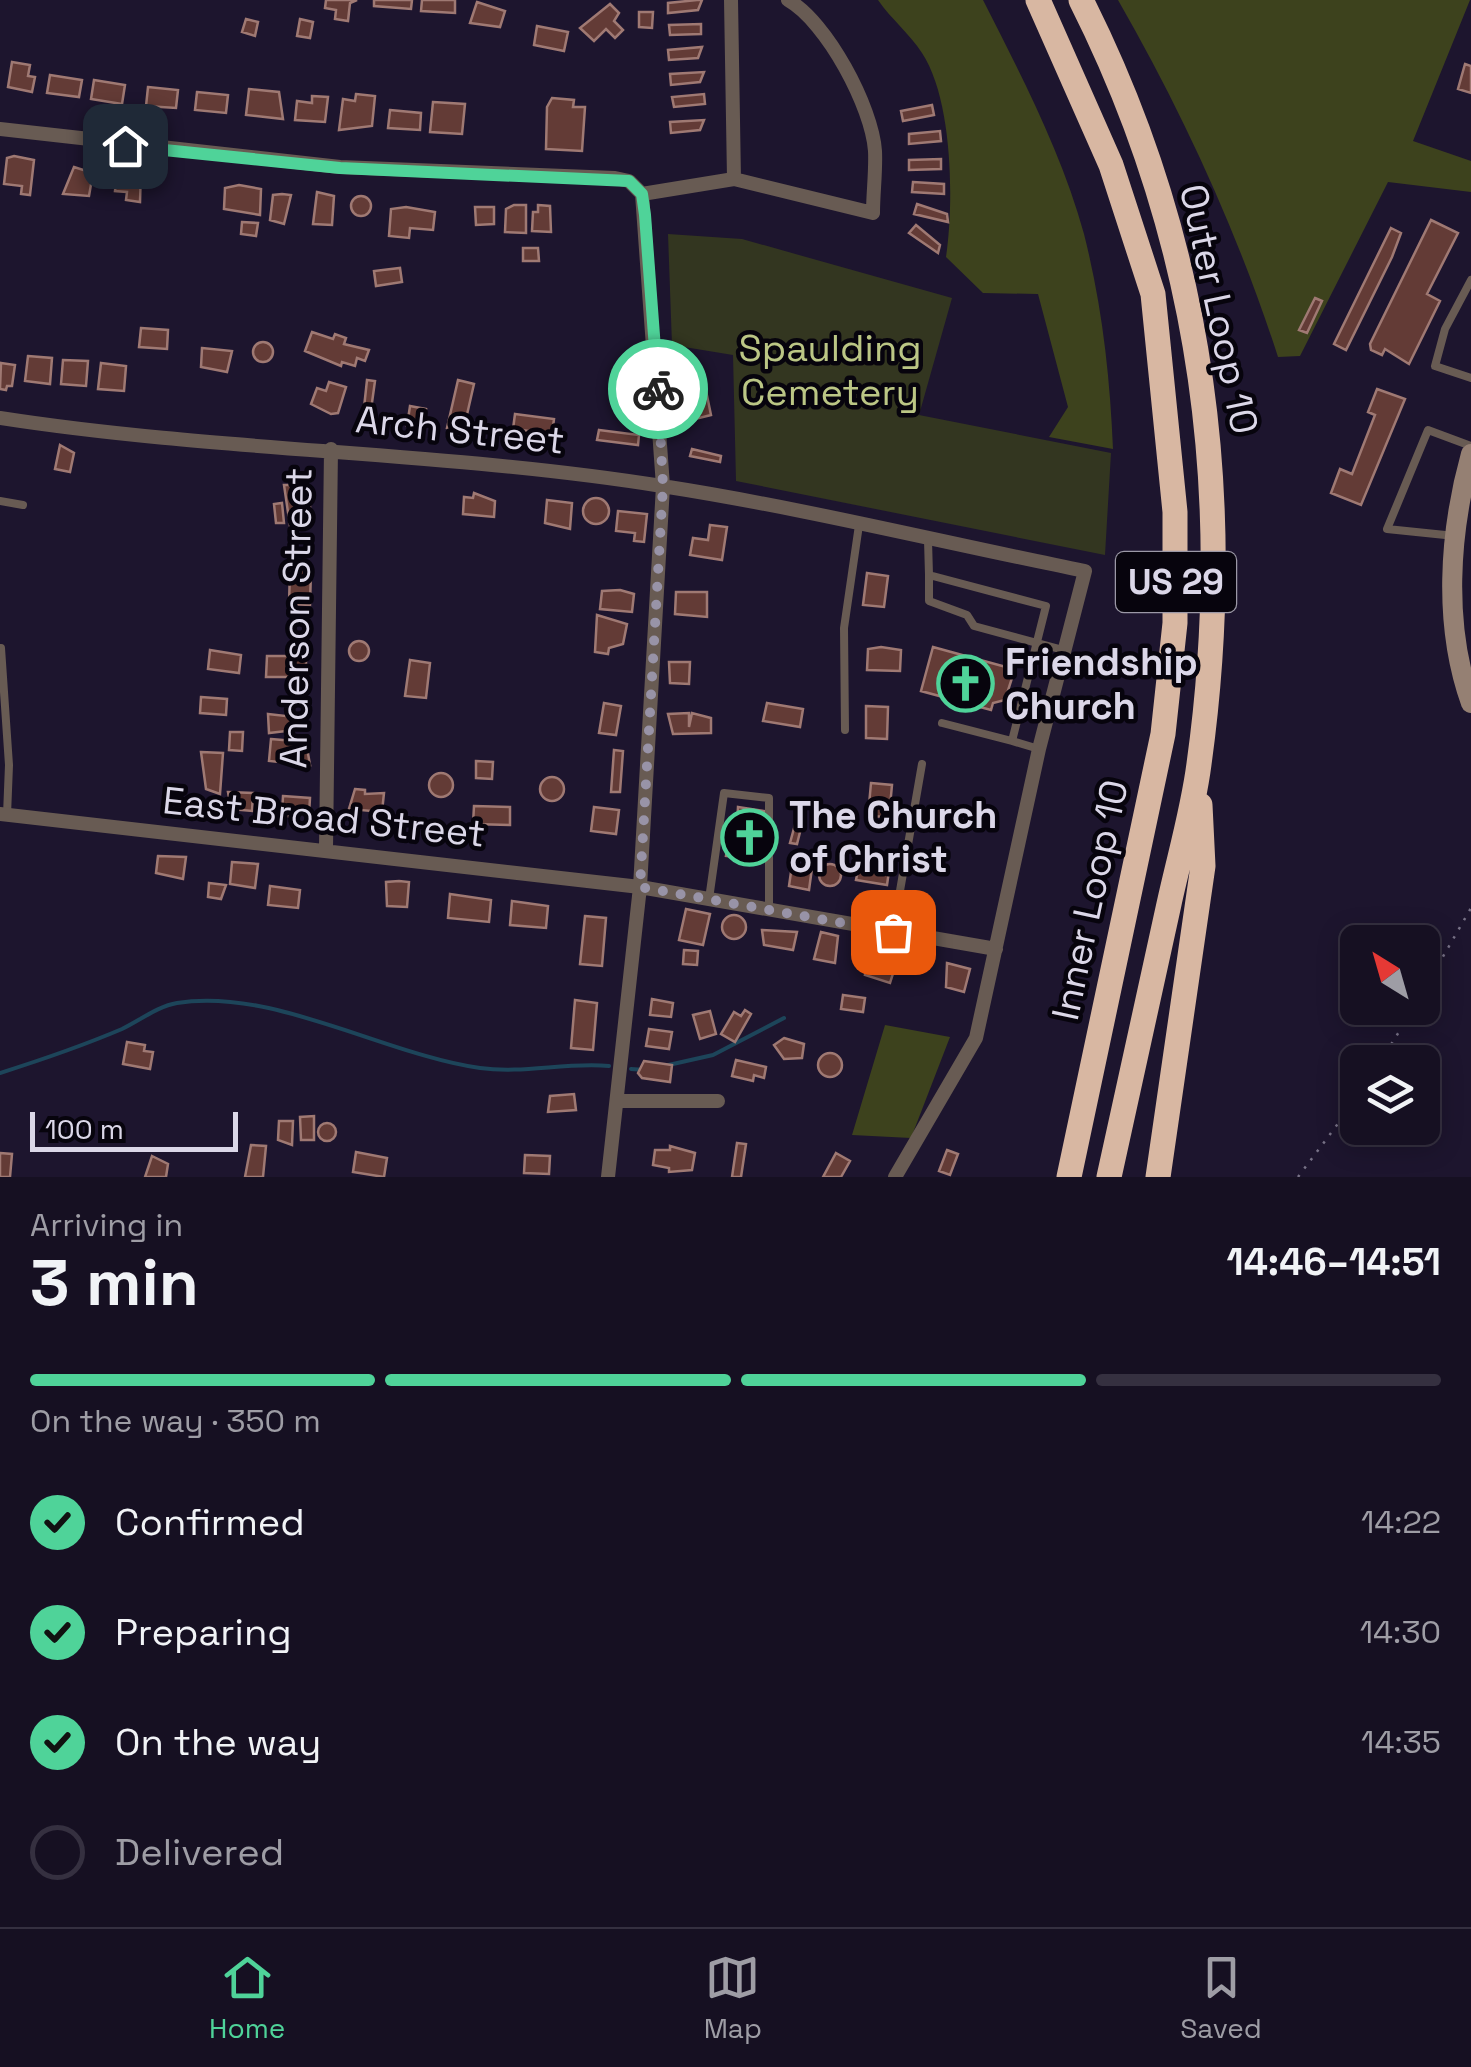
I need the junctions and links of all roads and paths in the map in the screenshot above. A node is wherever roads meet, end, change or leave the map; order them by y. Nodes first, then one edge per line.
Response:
1 (731, 0) edge
2 (1038, 0) edge
3 (1081, 0) edge
4 (794, 2) edge
5 (0, 129) edge
6 (734, 179) junction
7 (642, 194) junction
8 (1471, 280) edge
9 (1471, 378) edge
10 (0, 418) edge
11 (1471, 446) edge
12 (331, 449) junction
13 (1471, 454) edge
14 (663, 486) junction
15 (0, 501) edge
16 (23, 505) dead end
17 (859, 525) junction
18 (1455, 536) junction
19 (928, 540) junction
20 (929, 576) junction
21 (1038, 644) junction
22 (1, 648) edge
23 (1067, 650) junction
24 (1471, 704) edge
25 (942, 722) dead end
26 (845, 730) dead end
27 (1012, 741) junction
28 (1039, 749) junction
29 (922, 764) dead end
30 (1199, 768) junction
31 (4, 815) edge
32 (326, 849) junction
33 (640, 887) junction
34 (709, 899) junction
35 (1471, 908) edge
36 (770, 910) junction
37 (893, 932) junction
38 (996, 950) junction
39 (1440, 962) edge
40 (617, 1100) junction
41 (718, 1101) dead end
42 (1340, 1121) edge
43 (608, 1177) edge
44 (895, 1177) edge
45 (1069, 1177) edge
46 (1109, 1177) edge
47 (1158, 1177) edge
48 (1298, 1177) edge

1 - 6 street
2 - 45 highway, Inner Loop 10 / US 29
3 - 30 highway, Outer Loop 10 / US 29
4 - 6 street
5 - 7 street
6 - 7 street
7 - 14 street
8 - 9 lane
10 - 12 street, Arch Street
11 - 18 lane
12 - 14 street, Arch Street
12 - 32 street, Anderson Street
13 - 18 street
14 - 17 street, Arch Street
14 - 33 street
15 - 16 lane
17 - 19 street, Arch Street
17 - 26 lane
18 - 24 street
19 - 20 lane
19 - 23 street, Arch Street
20 - 21 lane
20 - 21 lane
21 - 23 lane
21 - 27 lane
22 - 31 lane
23 - 28 street
25 - 27 lane
27 - 28 lane
28 - 38 street
29 - 37 lane
30 - 46 highway, Outer Loop 10 / US 29
30 - 47 highway
31 - 32 street, East Broad Street
32 - 33 street, East Broad Street
33 - 34 street, East Broad Street
33 - 40 street
34 - 36 street, East Broad Street
34 - 36 lane
35 - 39 path
36 - 37 street, East Broad Street
37 - 38 street, East Broad Street
38 - 44 street
40 - 41 street
40 - 43 street
42 - 48 path

